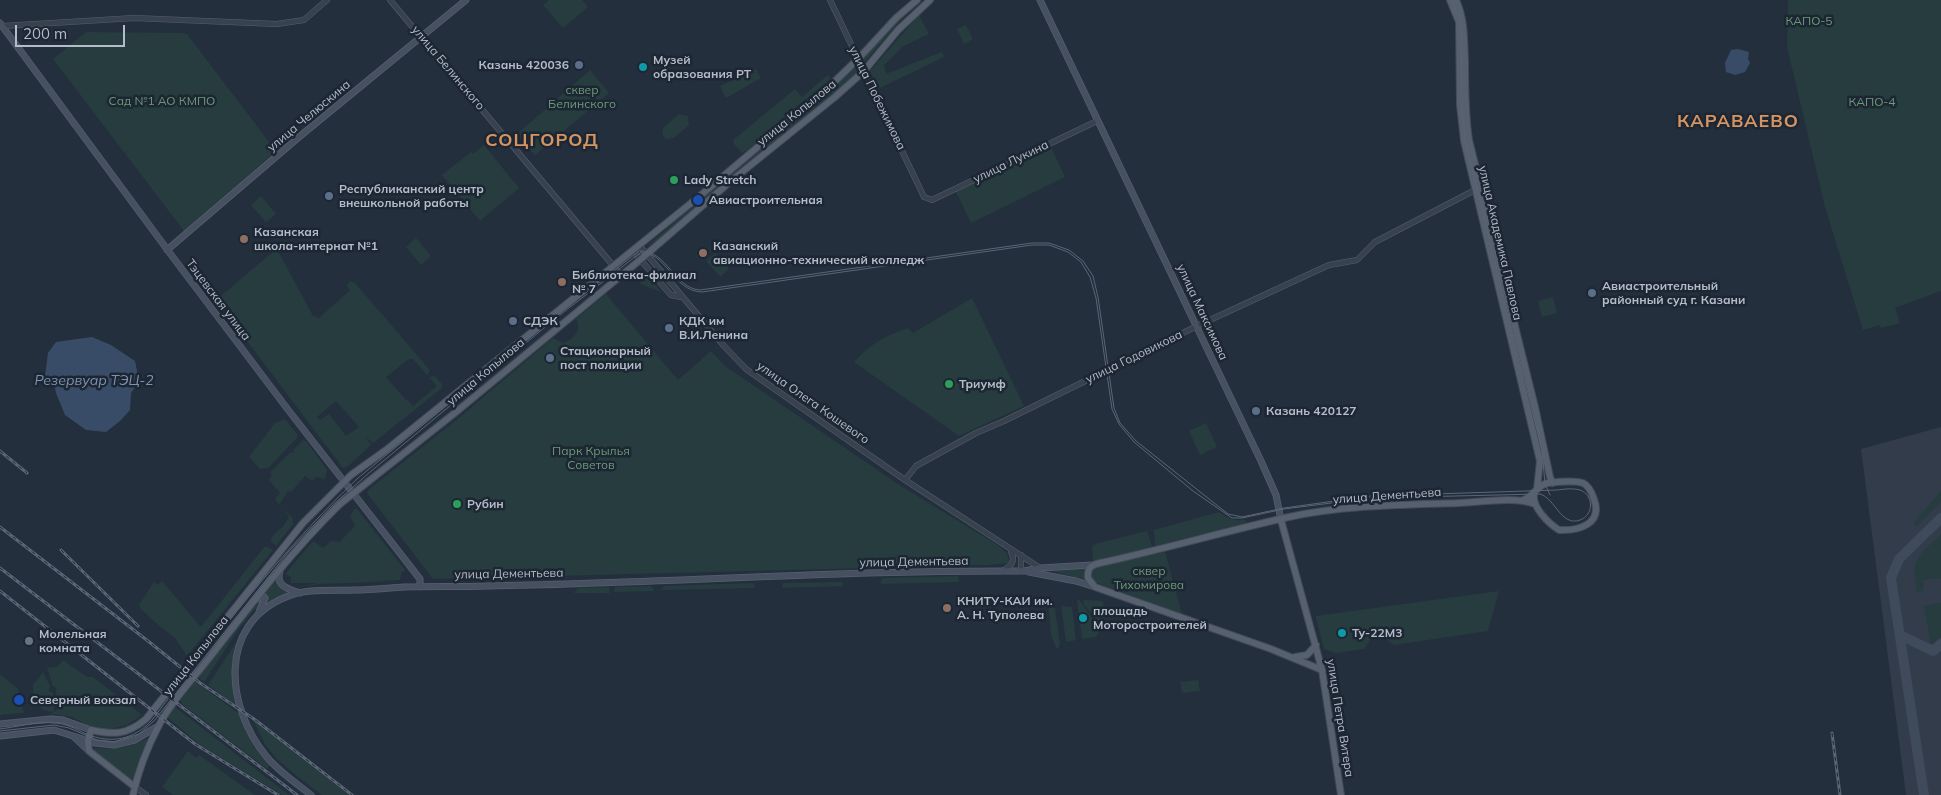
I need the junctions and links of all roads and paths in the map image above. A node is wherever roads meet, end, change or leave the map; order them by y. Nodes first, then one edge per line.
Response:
1 (327, 0) edge
2 (390, 0) edge
3 (466, 0) edge
4 (830, 0) edge
5 (917, 0) edge
6 (930, 0) edge
7 (1040, 0) edge
8 (1450, 0) edge
9 (1456, 0) edge
10 (1, 24) edge
11 (422, 37) junction
12 (858, 60) junction
13 (864, 71) junction
14 (1097, 121) junction
15 (1475, 190) junction
16 (924, 196) joint
17 (639, 245) junction
18 (167, 250) junction
19 (632, 250) junction
20 (646, 253) junction
21 (640, 260) junction
22 (613, 265) junction
23 (621, 275) junction
24 (682, 297) junction
25 (547, 318) junction
26 (1197, 326) junction
27 (556, 329) junction
28 (905, 480) junction
29 (344, 481) junction
30 (1553, 483) junction
31 (1535, 491) junction
32 (355, 493) junction
33 (1523, 500) junction
34 (1535, 504) junction
35 (1281, 520) junction
36 (1004, 545) junction
37 (1011, 552) junction
38 (1021, 557) junction
39 (1092, 565) junction
40 (280, 569) junction
41 (1037, 570) junction
42 (1004, 571) junction
43 (1023, 571) junction
44 (420, 587) junction
45 (1095, 587) junction
46 (300, 593) junction
47 (255, 600) junction
48 (256, 617) junction
49 (1316, 645) junction
50 (1289, 656) junction
51 (1322, 670) junction
52 (0, 724) edge
53 (158, 726) junction
54 (91, 730) junction
55 (0, 736) edge
56 (72, 736) junction
57 (88, 741) junction
58 (89, 751) junction
59 (135, 787) junction
60 (132, 795) edge
61 (146, 795) edge
62 (312, 795) edge
63 (1341, 795) edge

1 - 10 street
2 - 11 street, улица Белинского
3 - 11 main road, улица Челюскина
4 - 12 street, улица Побежимова
5 - 12 main road, улица Копылова
6 - 13 main road, улица Копылова
7 - 14 main road, улица Максимова
8 - 15 main road, улица Академика Павлова
9 - 30 main road, улица Академика Павлова
10 - 18 main road, Тэцевская улица
11 - 18 main road, улица Челюскина
11 - 22 street, улица Белинского
12 - 13 street, улица Побежимова
12 - 17 main road, улица Копылова
13 - 16 street, улица Побежимова
13 - 20 main road, улица Копылова
14 - 16 street, улица Лукина
14 - 26 main road, улица Максимова
15 - 26 street, улица Годовикова
15 - 31 main road, улица Академика Павлова
17 - 19 main road, улица Копылова
17 - 20 street, улица Олега Кошевого
18 - 29 main road, Тэцевская улица
19 - 21 street
19 - 22 main road, улица Копылова
20 - 21 main road, улица Копылова
20 - 24 street, улица Олега Кошевого
21 - 23 main road, улица Копылова
21 - 24 street
22 - 23 street, улица Белинского
22 - 25 main road, улица Копылова
23 - 27 main road, улица Копылова
24 - 28 street, улица Олега Кошевого
25 - 27 main road
25 - 29 main road, улица Копылова
26 - 28 street, улица Годовикова
26 - 35 main road, улица Максимова
27 - 32 main road, улица Копылова
28 - 36 street, улица Олега Кошевого
29 - 32 main road, Тэцевская улица
29 - 54 main road, улица Копылова
30 - 31 main road, улица Дементьева
30 - 34 main road, улица Дементьева
31 - 33 main road, улица Дементьева
31 - 34 main road
32 - 40 main road, улица Копылова
32 - 44 main road, Тэцевская улица
33 - 34 main road, улица Дементьева
33 - 35 main road, улица Дементьева
35 - 39 main road, улица Дементьева
35 - 49 main road, улица Максимова
36 - 37 street, улица Олега Кошевого
36 - 38 street, улица Олега Кошевого
37 - 38 street, улица Олега Кошевого
37 - 42 street
38 - 41 street, улица Олега Кошевого
38 - 43 street
39 - 41 main road, улица Дементьева
39 - 45 main road
40 - 46 main road
40 - 47 main road, улица Копылова
41 - 43 main road, улица Дементьева
41 - 45 main road
42 - 43 main road, улица Дементьева
42 - 44 main road, улица Дементьева
44 - 46 main road, улица Дементьева
45 - 50 main road
46 - 48 main road
47 - 48 main road
47 - 53 main road, улица Копылова
48 - 62 main road
49 - 50 main road
49 - 51 main road, улица Петра Витера
50 - 51 main road
51 - 63 main road, улица Петра Витера
52 - 54 main road
53 - 57 main road
53 - 59 main road, улица Копылова
54 - 57 main road
55 - 56 main road
56 - 57 main road
56 - 58 main road
57 - 58 main road
58 - 59 main road
59 - 60 main road, улица Копылова
59 - 61 street

